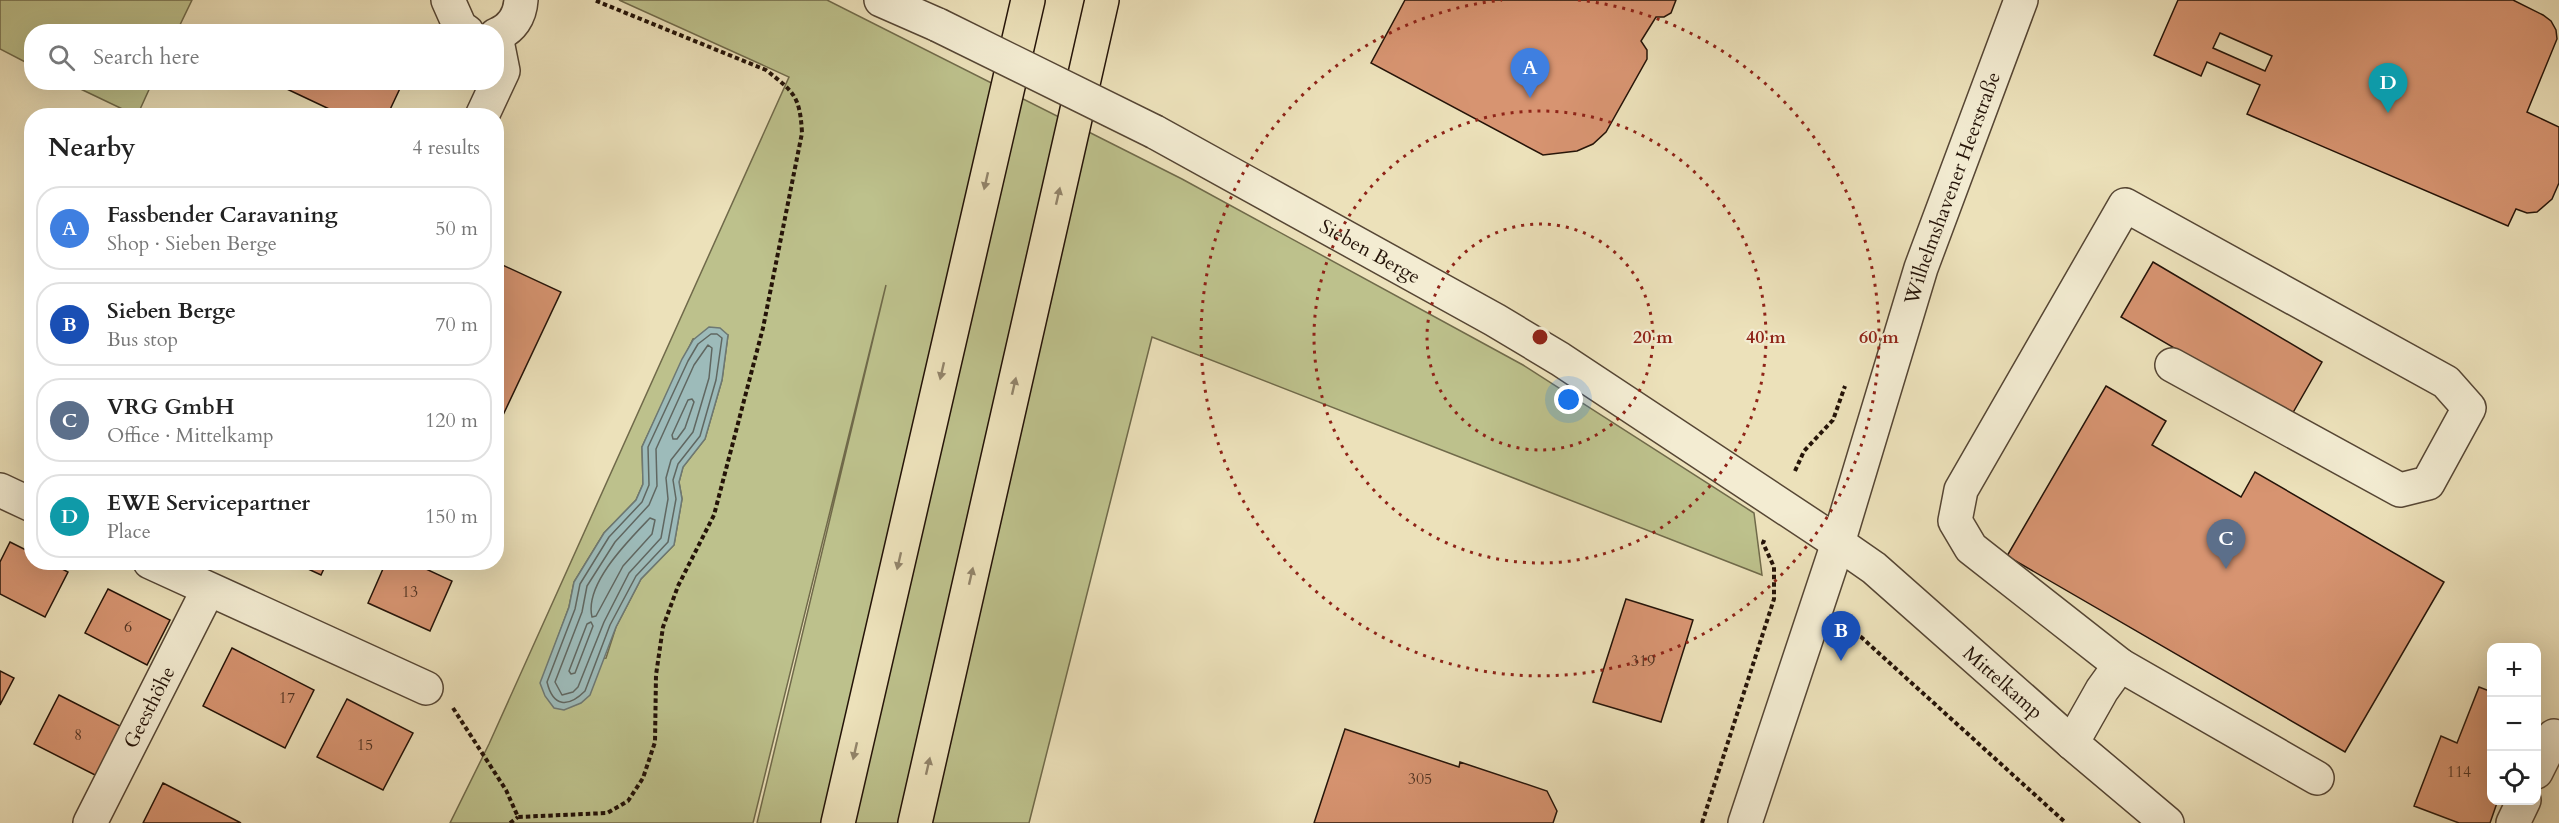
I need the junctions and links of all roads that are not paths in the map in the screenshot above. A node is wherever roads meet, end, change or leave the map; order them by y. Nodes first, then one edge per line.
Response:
1 (448, 0) edge
2 (521, 0) edge
3 (881, 0) edge
4 (1028, 0) edge
5 (1102, 0) edge
6 (2021, 0) edge
7 (459, 24) edge
8 (504, 30) edge
9 (494, 90) edge
10 (486, 108) edge
11 (2172, 365) dead end
12 (0, 490) edge
13 (24, 501) edge
14 (1838, 543) junction
15 (167, 570) edge
16 (208, 590) junction
17 (2120, 664) junction
18 (426, 688) road end
19 (2557, 732) edge
20 (2072, 743) junction
21 (2541, 762) edge
22 (2317, 778) dead end
23 (2522, 805) edge
24 (90, 823) edge
25 (838, 823) edge
26 (915, 823) edge
27 (1745, 823) edge
28 (2167, 823) edge
29 (2513, 823) edge

1 - 7 street
2 - 8 street
3 - 14 street, Sieben Berge, bridge
4 -> 25 highway
26 -> 5 highway
6 - 14 street, Wilhelmshavener Heerstraße
9 - 10 street
11 - 17 street
12 - 13 street
14 - 20 street, Mittelkamp
14 - 27 street, Wilhelmshavener Heerstraße
15 - 16 street
16 - 18 street
16 - 24 street, Geesthöhe
17 - 20 street
17 - 22 street
19 - 21 street
20 - 28 street, Mittelkamp
23 - 29 street

